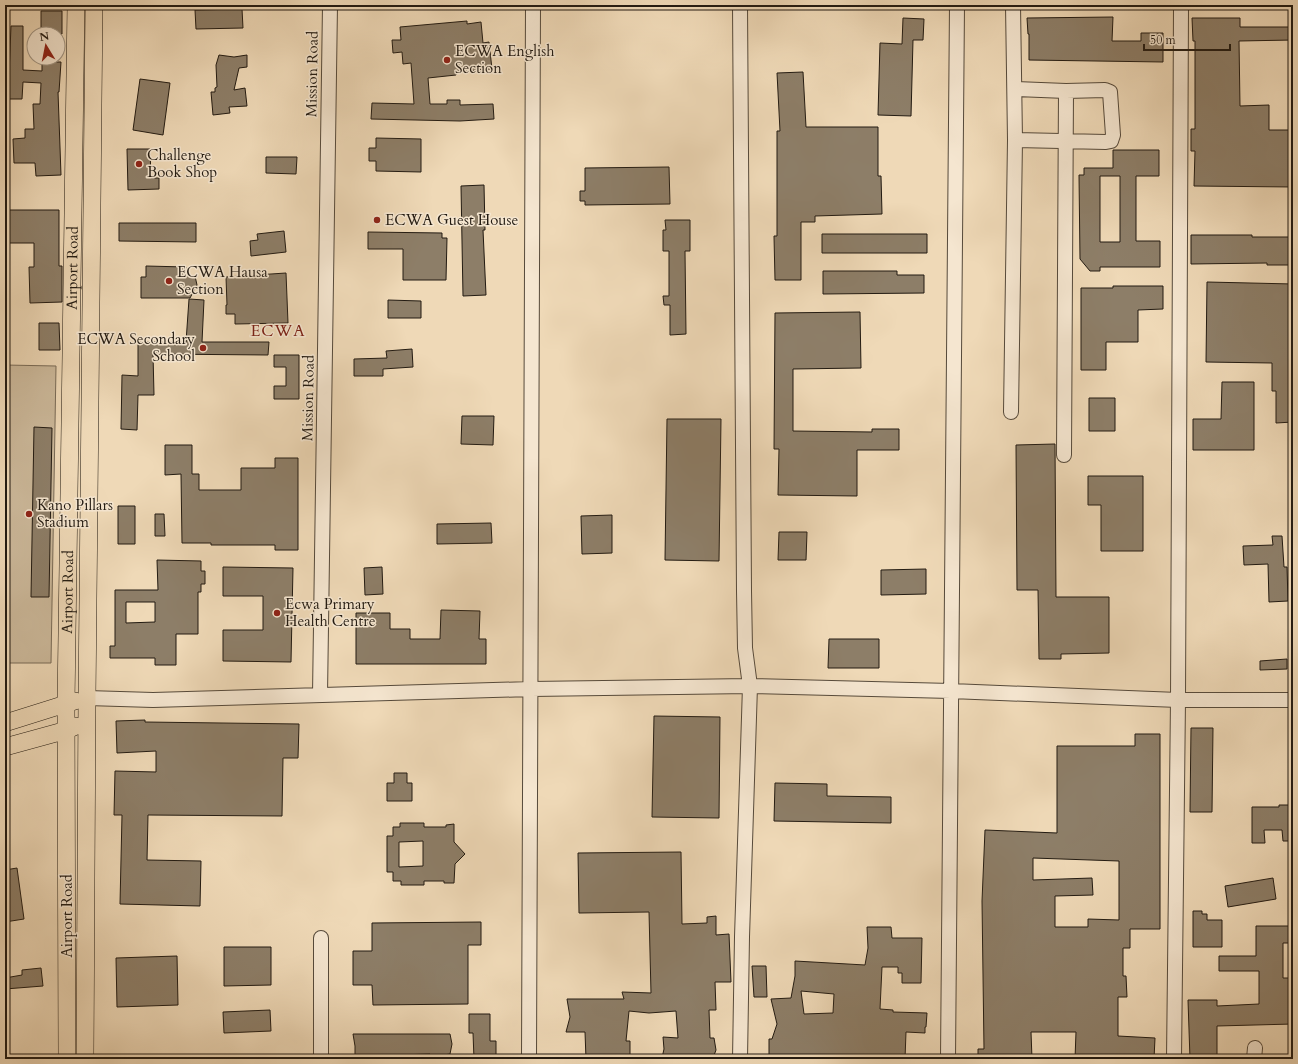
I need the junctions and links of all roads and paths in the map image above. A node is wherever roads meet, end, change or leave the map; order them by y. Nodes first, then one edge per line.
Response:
1 (76, 5) edge
2 (94, 5) edge
3 (330, 5) edge
4 (533, 5) edge
5 (740, 5) edge
6 (957, 5) edge
7 (1013, 5) edge
8 (1180, 5) edge
9 (1015, 89) junction
10 (1066, 91) junction
11 (1015, 140) junction
12 (1066, 141) junction
13 (1011, 412) dead end
14 (1064, 455) dead end
15 (750, 686) junction
16 (531, 689) junction
17 (951, 691) junction
18 (320, 695) junction
19 (87, 698) junction
20 (106, 698) junction
21 (1178, 700) junction
22 (1293, 700) edge
23 (66, 704) junction
24 (5, 722) edge
25 (87, 722) junction
26 (67, 730) junction
27 (5, 747) edge
28 (321, 938) dead end
29 (67, 1059) edge
30 (85, 1059) edge
31 (320, 1059) edge
32 (529, 1059) edge
33 (740, 1059) edge
34 (948, 1059) edge
35 (1174, 1059) edge

1 - 23 main road, Airport Road
2 - 19 main road, Airport Road
3 - 18 lane, Mission Road
4 - 16 lane
5 - 15 lane
6 - 17 lane
7 - 9 lane
8 - 21 lane
9 - 10 lane
9 - 11 lane
10 - 12 lane
10 - 12 lane
11 - 12 lane
11 - 13 lane
12 - 14 lane
15 - 16 lane
15 - 17 lane
15 - 33 lane
16 - 18 lane
16 - 32 lane
17 - 21 lane
17 - 34 lane
18 - 20 lane
19 - 20 lane
19 - 23 main road
19 - 25 main road, Airport Road
20 - 25 lane
21 - 22 lane
21 - 35 lane
23 - 24 main road
23 - 26 main road, Airport Road
25 - 26 main road
25 - 30 main road, Airport Road
26 - 27 main road
26 - 29 main road, Airport Road
28 - 31 lane

